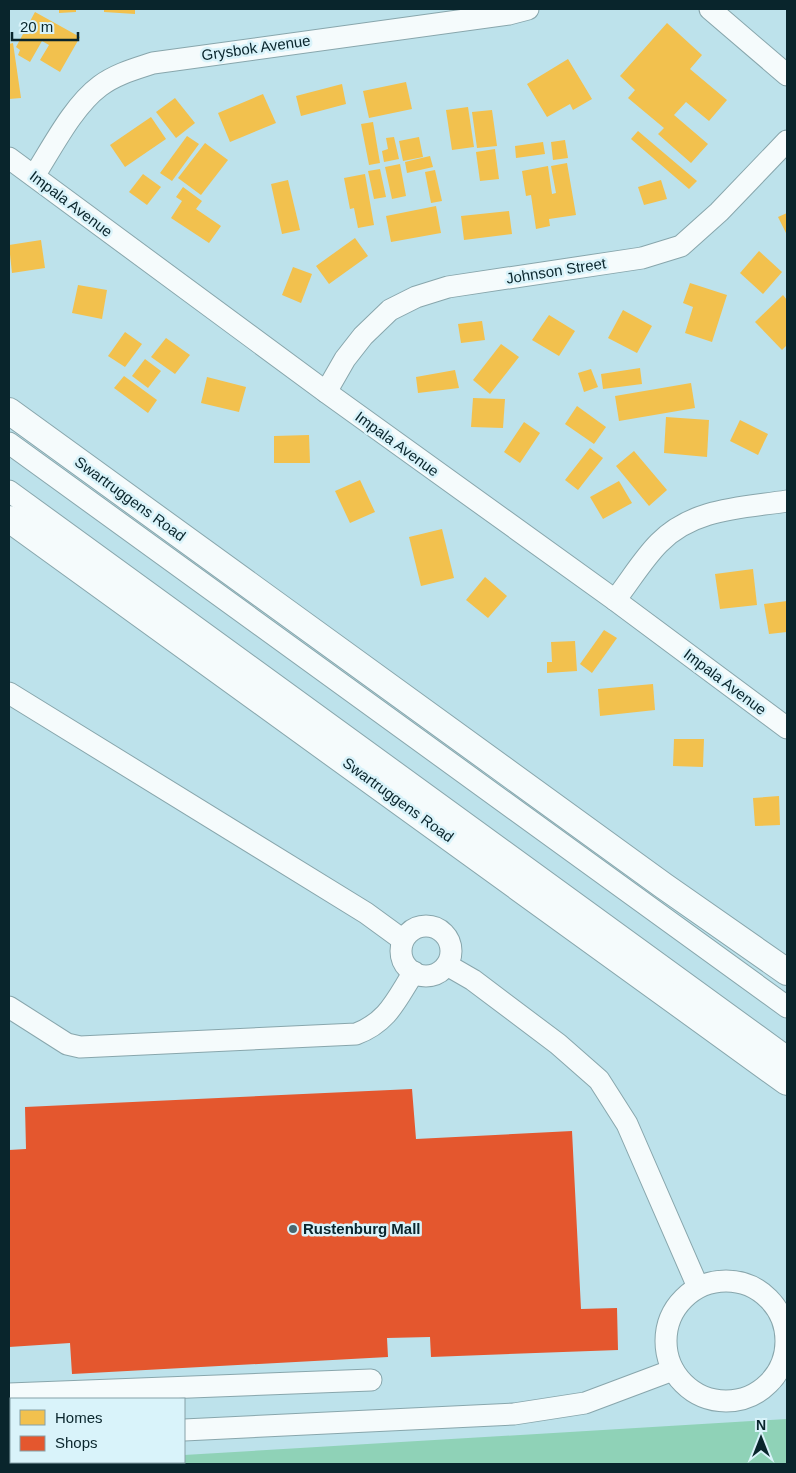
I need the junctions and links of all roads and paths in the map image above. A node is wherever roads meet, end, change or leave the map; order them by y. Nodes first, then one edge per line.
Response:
1 (528, 9) edge
2 (710, 9) edge
3 (787, 75) edge
4 (787, 141) edge
5 (9, 158) edge
6 (34, 176) junction
7 (326, 392) junction
8 (9, 411) edge
9 (9, 443) edge
10 (9, 491) edge
11 (787, 501) edge
12 (9, 519) edge
13 (615, 600) junction
14 (9, 693) edge
15 (787, 728) edge
16 (403, 940) junction
17 (447, 965) junction
18 (414, 972) junction
19 (787, 972) edge
20 (787, 1007) edge
21 (9, 1008) edge
22 (787, 1057) edge
23 (787, 1082) edge
24 (698, 1287) junction
25 (779, 1298) edge
26 (786, 1354) edge
27 (673, 1370) junction
28 (371, 1380) dead end
29 (9, 1394) edge
30 (185, 1430) edge

1 - 6 street, Grysbok Avenue
2 - 3 street
4 - 7 street, Johnson Street
5 - 6 street, Impala Avenue
6 - 7 street, Impala Avenue
7 - 13 street, Impala Avenue
8 - 19 main road, Swartruggens Road
9 - 20 street
10 - 22 street
11 - 13 street
12 - 23 main road, Swartruggens Road
13 - 15 street, Impala Avenue
14 - 16 street
16 - 17 street
16 - 18 street
17 - 18 street
17 - 24 street
18 - 21 street
24 - 25 street
24 - 27 street
25 - 26 street
26 - 27 street
27 - 30 street
28 - 29 street

